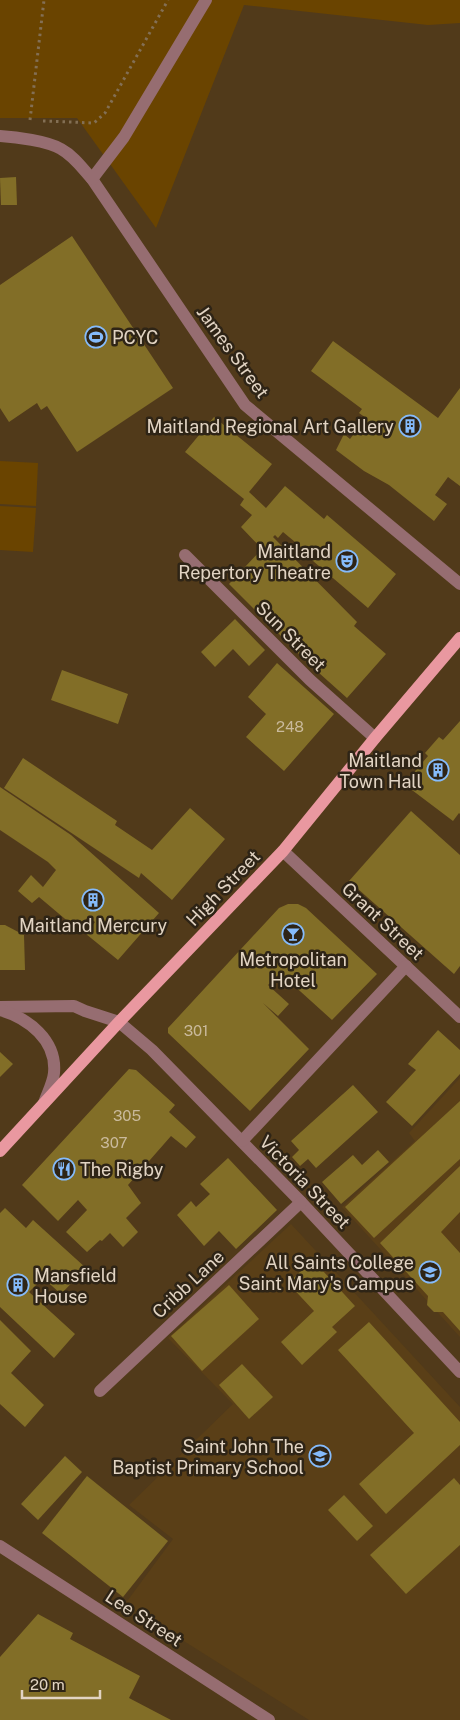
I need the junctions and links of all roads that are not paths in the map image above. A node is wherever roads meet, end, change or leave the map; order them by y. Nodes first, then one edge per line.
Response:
1 (206, 0) edge
2 (0, 136) edge
3 (92, 179) junction
4 (185, 555) dead end
5 (460, 584) edge
6 (460, 638) edge
7 (375, 738) junction
8 (283, 851) junction
9 (406, 966) junction
10 (0, 1008) edge
11 (460, 1017) edge
12 (119, 1022) junction
13 (44, 1103) junction
14 (242, 1141) junction
15 (0, 1151) edge
16 (301, 1202) junction
17 (460, 1372) edge
18 (100, 1391) dead end
19 (0, 1546) edge
20 (269, 1720) edge

1 - 3 street
2 - 3 street, James Street
3 - 5 street, James Street
4 - 7 street, Sun Street
6 - 7 main road, High Street
7 - 8 main road, High Street
8 - 9 street, Grant Street
8 - 12 main road, High Street
9 - 11 street, Grant Street
9 - 14 street
10 - 12 street
10 - 13 street
12 - 13 main road, High Street
12 - 14 street, Victoria Street
13 - 15 main road, High Street
14 - 16 street, Victoria Street
16 - 17 street, Victoria Street
16 - 18 street, Cribb Lane
19 - 20 street, Lee Street

